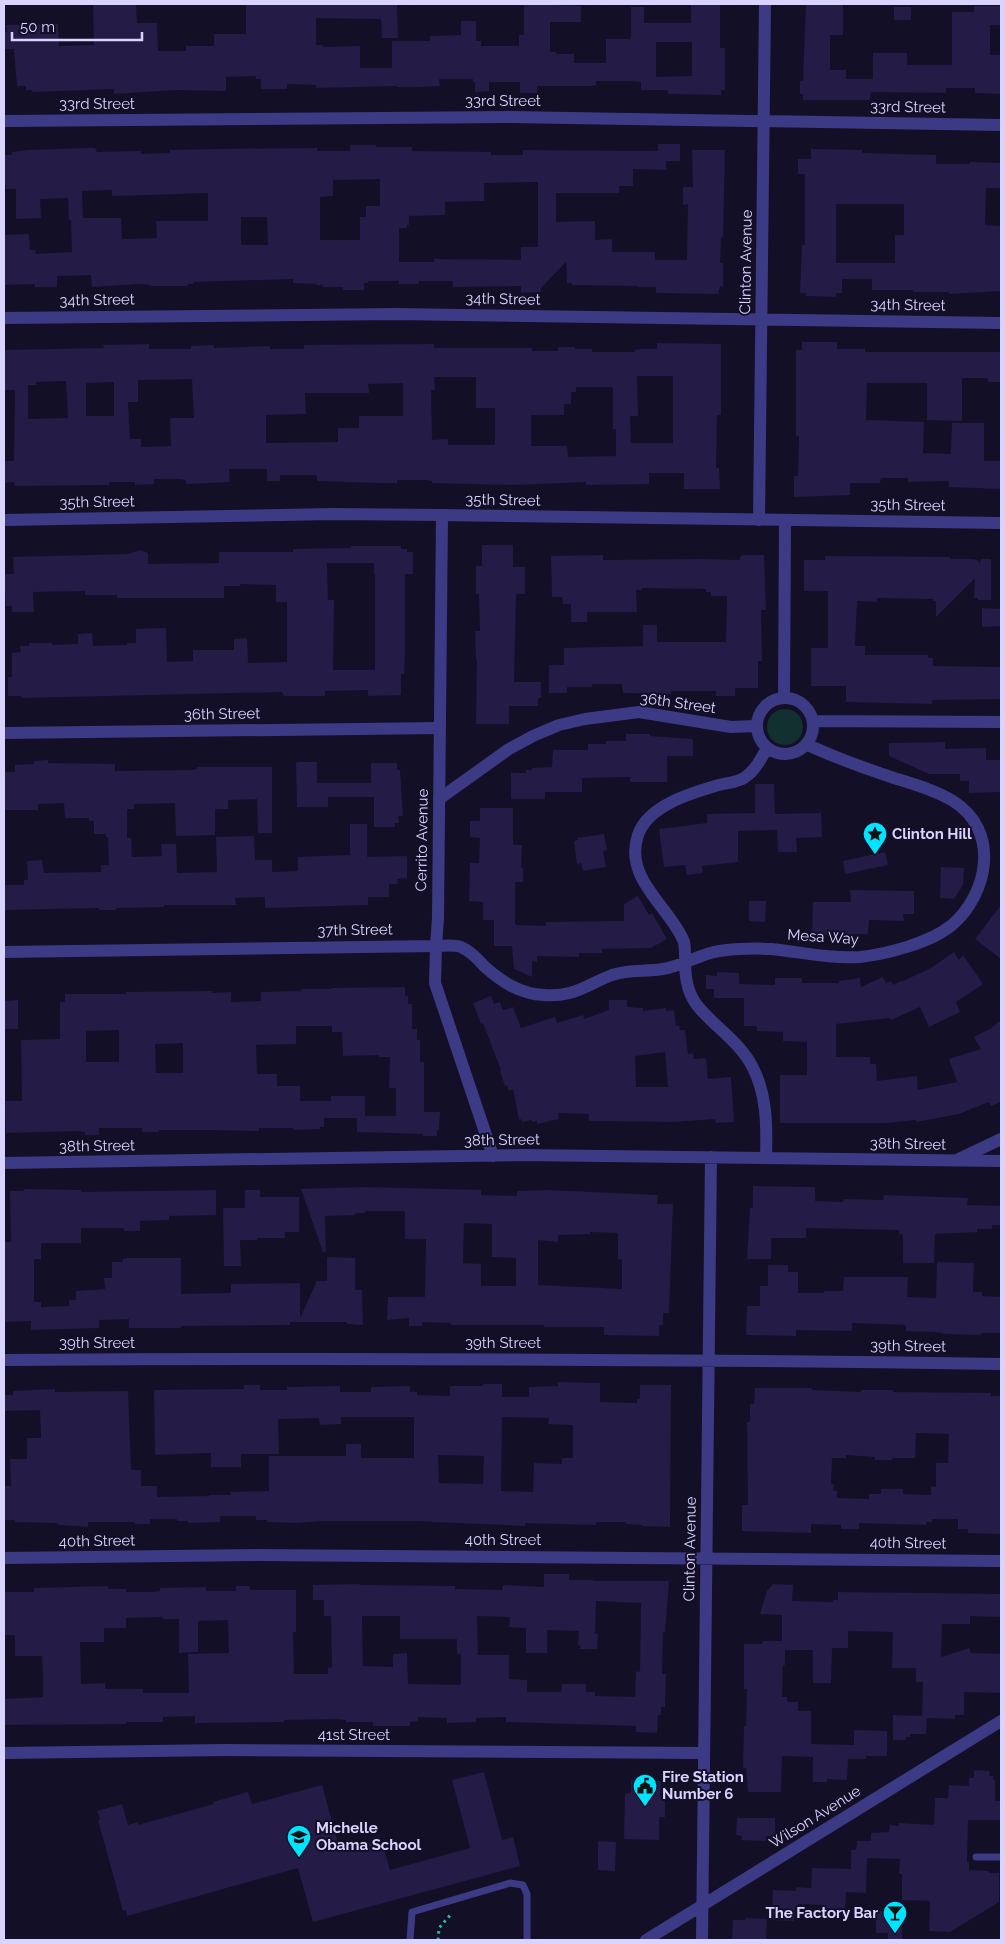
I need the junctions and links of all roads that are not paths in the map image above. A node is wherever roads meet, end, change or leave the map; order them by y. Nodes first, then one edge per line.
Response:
1 (765, 4) edge
2 (4, 121) edge
3 (764, 122) junction
4 (1001, 125) edge
5 (4, 318) edge
6 (762, 318) junction
7 (1001, 323) edge
8 (442, 515) junction
9 (4, 520) edge
10 (759, 520) junction
11 (785, 520) junction
12 (1001, 523) edge
13 (784, 697) junction
14 (813, 721) junction
15 (1001, 722) edge
16 (756, 726) junction
17 (440, 728) junction
18 (4, 733) edge
19 (806, 744) junction
20 (767, 748) junction
21 (439, 799) junction
22 (436, 946) junction
23 (4, 952) edge
24 (685, 964) junction
25 (1001, 1139) edge
26 (493, 1156) junction
27 (711, 1157) junction
28 (766, 1158) junction
29 (954, 1161) junction
30 (1001, 1161) edge
31 (4, 1163) edge
32 (709, 1359) junction
33 (4, 1360) edge
34 (1001, 1364) edge
35 (4, 1558) edge
36 (706, 1558) junction
37 (1001, 1561) edge
38 (1001, 1720) edge
39 (4, 1753) edge
40 (704, 1753) junction
41 (976, 1857) dead end
42 (1001, 1857) edge
43 (702, 1906) junction
44 (410, 1940) edge
45 (527, 1940) edge
46 (646, 1940) edge
47 (702, 1940) edge

1 - 3 street, Clinton Avenue
2 - 3 street, 33rd Street
3 - 4 street, 33rd Street
3 - 6 street, Clinton Avenue
5 - 6 street, 34th Street
6 - 7 street, 34th Street
6 - 10 street, Clinton Avenue
8 - 9 street, 35th Street
8 - 10 street, 35th Street
8 - 17 street, Cerrito Avenue
10 - 11 street, 35th Street
11 - 12 street, 35th Street
11 - 13 street
13 - 14 street
13 - 16 street
14 - 15 street
14 - 19 street
16 - 20 street
16 - 21 street, 36th Street
17 - 18 street, 36th Street
17 - 21 street, Cerrito Avenue
19 - 20 street
19 - 24 street, Mesa Way
20 - 24 street
21 - 22 street, Cerrito Avenue
22 - 23 street, 37th Street
22 - 24 street, 37th Street
22 - 26 street, Cerrito Avenue
24 - 28 street
25 - 29 street
26 - 27 street, 38th Street
26 - 31 street, 38th Street
27 - 28 street, 38th Street
27 - 32 street, Clinton Avenue
28 - 29 street, 38th Street
29 - 30 street, 38th Street
32 - 33 street, 39th Street
32 - 34 street, 39th Street
32 - 36 street, Clinton Avenue
35 - 36 street, 40th Street
36 - 37 street, 40th Street
36 - 40 street, Clinton Avenue
38 - 43 street, Wilson Avenue
39 - 40 street, 41st Street
40 - 43 street, Clinton Avenue
41 - 42 lane
43 - 46 street, Wilson Avenue
43 - 47 street, Clinton Avenue
44 - 45 lane

